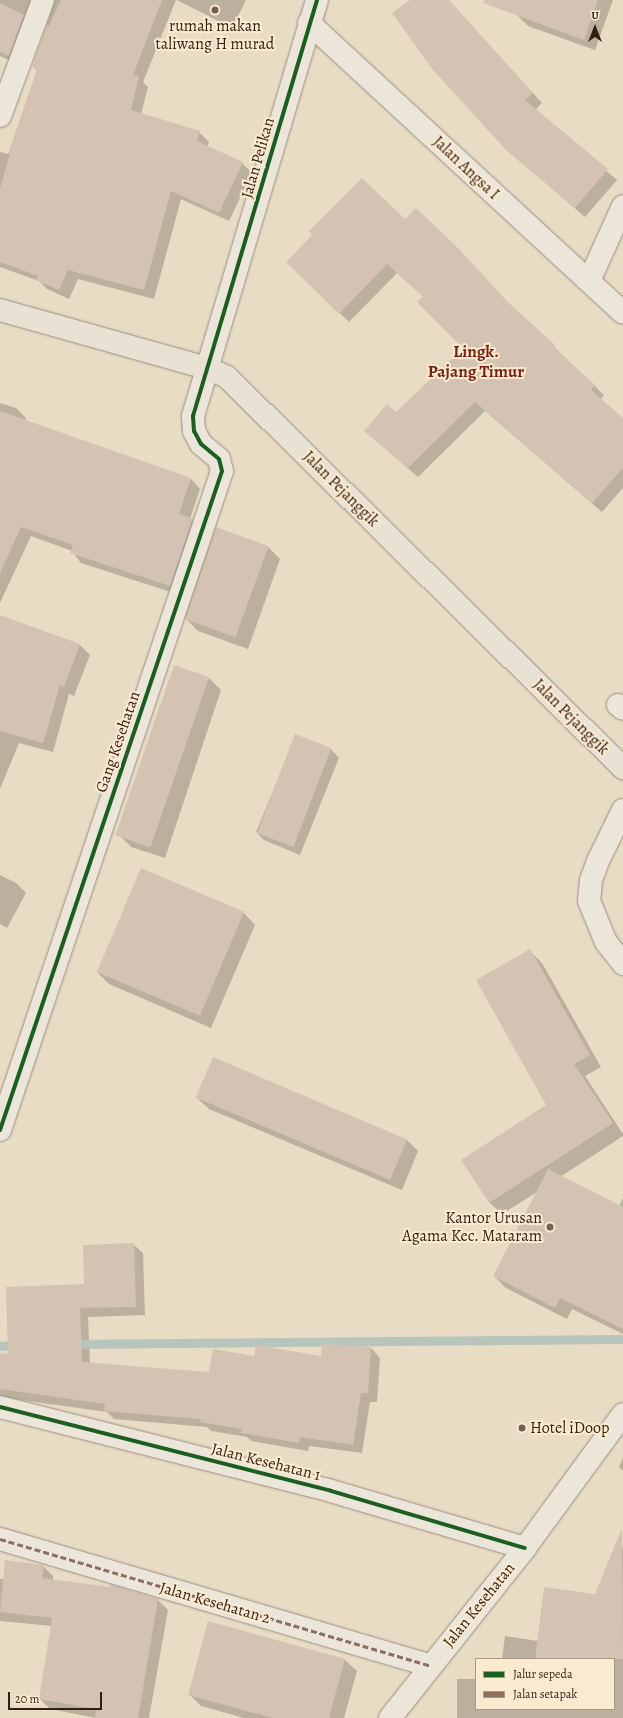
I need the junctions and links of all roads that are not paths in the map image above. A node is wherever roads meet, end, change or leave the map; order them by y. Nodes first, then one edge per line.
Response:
1 (43, 0) edge
2 (317, 0) edge
3 (309, 24) junction
4 (0, 116) edge
5 (623, 206) edge
6 (589, 281) junction
7 (0, 310) edge
8 (623, 313) edge
9 (207, 368) junction
10 (623, 768) edge
11 (623, 810) edge
12 (623, 964) edge
13 (0, 1130) edge
14 (0, 1407) edge
15 (623, 1414) edge
16 (0, 1539) edge
17 (525, 1548) junction
18 (431, 1666) junction
19 (390, 1718) edge

1 - 4 street
2 - 3 street, Jalan Pelikan
3 - 6 street, Jalan Angsa I
3 - 9 street, Jalan Pelikan
5 - 6 street
6 - 8 street, Jalan Angsa I
7 - 9 main road, Jalan Pejanggik
9 - 10 main road, Jalan Pejanggik
9 - 13 street, Gang Kesehatan
11 - 12 street
14 - 17 street, Jalan Kesehatan 1
15 - 17 street, Jalan Kesehatan
16 - 18 street, Jalan Kesehatan 2
17 - 18 street, Jalan Kesehatan
18 - 19 street, Jalan Kesehatan

